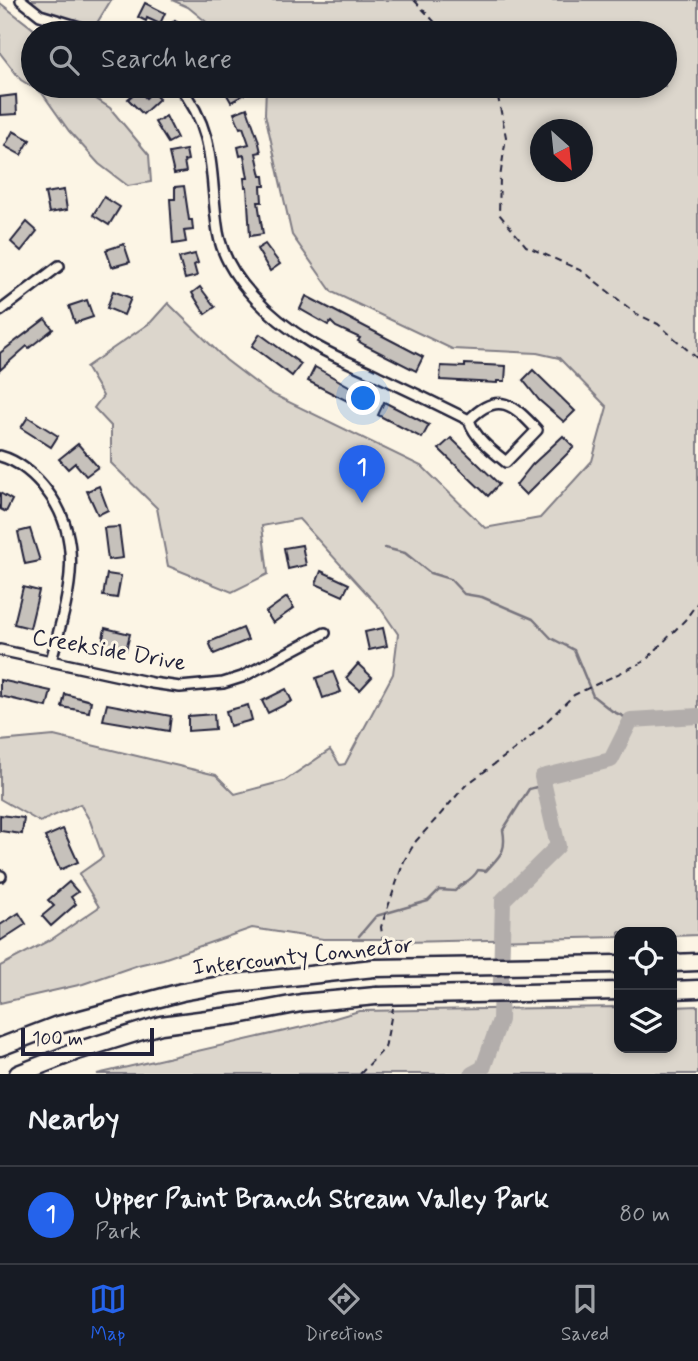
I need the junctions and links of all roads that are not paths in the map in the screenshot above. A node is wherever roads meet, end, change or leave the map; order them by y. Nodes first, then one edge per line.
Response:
1 (21, 0) edge
2 (60, 21) edge
3 (187, 98) edge
4 (59, 267) dead end
5 (0, 311) edge
6 (469, 420) junction
7 (0, 456) edge
8 (325, 633) dead end
9 (0, 650) edge
10 (51, 662) junction
11 (698, 962) edge
12 (677, 963) edge
13 (614, 964) edge
14 (698, 989) edge
15 (677, 990) edge
16 (614, 991) edge
17 (0, 1047) edge
18 (18, 1074) edge

1 - 2 street
3 - 6 street
4 - 5 street
6 - 6 street
7 - 10 street
8 - 10 street, Creekside Drive
9 - 10 street, Creekside Drive
11 - 12 highway
13 - 17 highway, Intercounty Connector, bridge
14 - 15 highway
16 - 18 highway, Intercounty Connector, bridge

